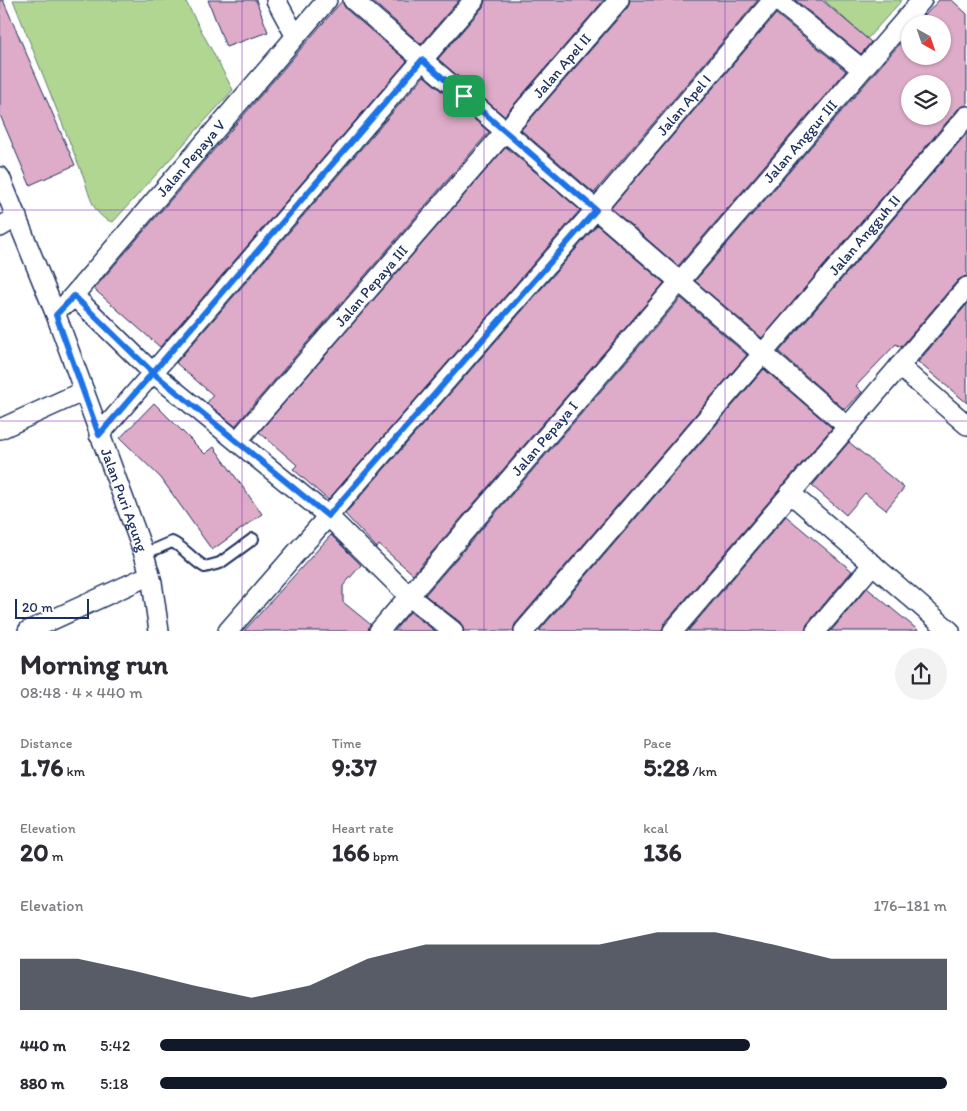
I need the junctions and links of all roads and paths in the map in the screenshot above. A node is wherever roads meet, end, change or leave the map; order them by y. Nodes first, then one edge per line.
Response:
1 (276, 0) edge
2 (327, 0) edge
3 (353, 0) edge
4 (474, 0) edge
5 (619, 0) edge
6 (775, 0) edge
7 (922, 0) edge
8 (295, 35) junction
9 (422, 60) junction
10 (862, 69) junction
11 (967, 116) edge
12 (506, 132) junction
13 (0, 177) edge
14 (596, 210) junction
15 (17, 218) junction
16 (0, 227) edge
17 (679, 282) junction
18 (967, 287) edge
19 (74, 296) junction
20 (56, 315) junction
21 (763, 353) junction
22 (899, 366) junction
23 (152, 372) junction
24 (84, 391) junction
25 (967, 425) edge
26 (848, 427) junction
27 (0, 429) edge
28 (99, 435) junction
29 (238, 440) junction
30 (790, 493) junction
31 (328, 516) junction
32 (254, 539) dead end
33 (144, 554) junction
34 (872, 564) junction
35 (150, 575) junction
36 (410, 597) junction
37 (28, 631) edge
38 (159, 631) edge
39 (228, 631) edge
40 (379, 631) edge
41 (454, 631) edge
42 (524, 631) edge
43 (673, 631) edge
44 (816, 631) edge
45 (950, 631) edge

1 - 8 street
2 - 8 street, Jalan Pepaya V
3 - 9 street
4 - 9 street
5 - 12 street, Jalan Apel II
6 - 10 street
6 - 14 street, Jalan Apel I
7 - 10 street, Jalan Anggur III
8 - 19 street, Jalan Pepaya V
9 - 12 street
9 - 23 street
10 - 17 street, Jalan Anggur III
11 - 21 street, Jalan Angguh II
12 - 14 street
12 - 29 street, Jalan Pepaya III
13 - 15 street, Jalan Puri Agung
14 - 17 street
14 - 31 street, Jalan Apel I
15 - 16 street
15 - 20 street, Jalan Puri Agung
17 - 21 street
17 - 36 street, Jalan Pepaya I
18 - 22 street
19 - 20 street, Jalan Pepaya V
19 - 23 street
20 - 24 street, Jalan Puri Agung
21 - 26 street
21 - 42 street, Jalan Angguh II
22 - 25 street
22 - 26 street
23 - 28 street
23 - 29 street
24 - 27 street
24 - 28 street, Jalan Puri Agung
26 - 30 street
28 - 33 street, Jalan Puri Agung
29 - 31 street
30 - 34 street
30 - 43 street
31 - 36 street
31 - 39 street, Jalan Apel I
32 - 33 lane
33 - 35 street, Jalan Puri Agung
34 - 44 street
34 - 45 street
35 - 37 street
35 - 38 street, Jalan Puri Agung
36 - 40 street, Jalan Pepaya I
36 - 41 street

